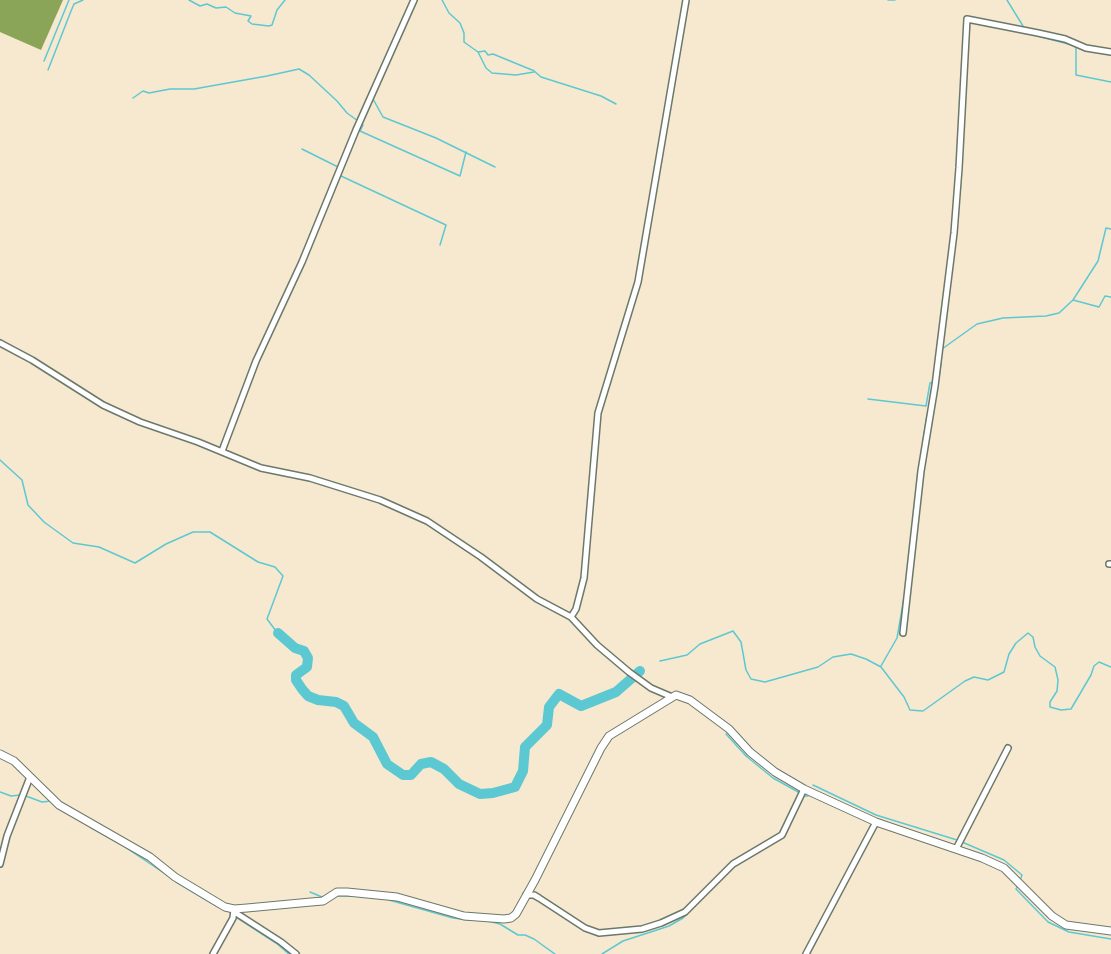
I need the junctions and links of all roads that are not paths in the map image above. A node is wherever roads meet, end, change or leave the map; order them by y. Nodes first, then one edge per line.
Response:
1 (414, 0) edge
2 (686, 0) edge
3 (1111, 52) edge
4 (0, 343) edge
5 (222, 451) junction
6 (571, 617) junction
7 (903, 633) dead end
8 (672, 697) junction
9 (1008, 748) dead end
10 (0, 754) edge
11 (30, 777) junction
12 (804, 789) junction
13 (876, 822) junction
14 (956, 849) junction
15 (0, 864) edge
16 (526, 895) junction
17 (234, 909) junction
18 (1111, 931) edge
19 (213, 954) edge
20 (296, 954) edge
21 (806, 954) edge

1 - 5 street
2 - 6 street
3 - 7 street
4 - 5 street
5 - 6 street
6 - 8 street
8 - 12 main road
8 - 16 main road
9 - 14 street
10 - 11 main road
11 - 15 street
11 - 17 main road
12 - 13 main road
12 - 16 street
13 - 14 main road
13 - 21 street
14 - 18 main road
16 - 17 main road
17 - 19 street
17 - 20 street

